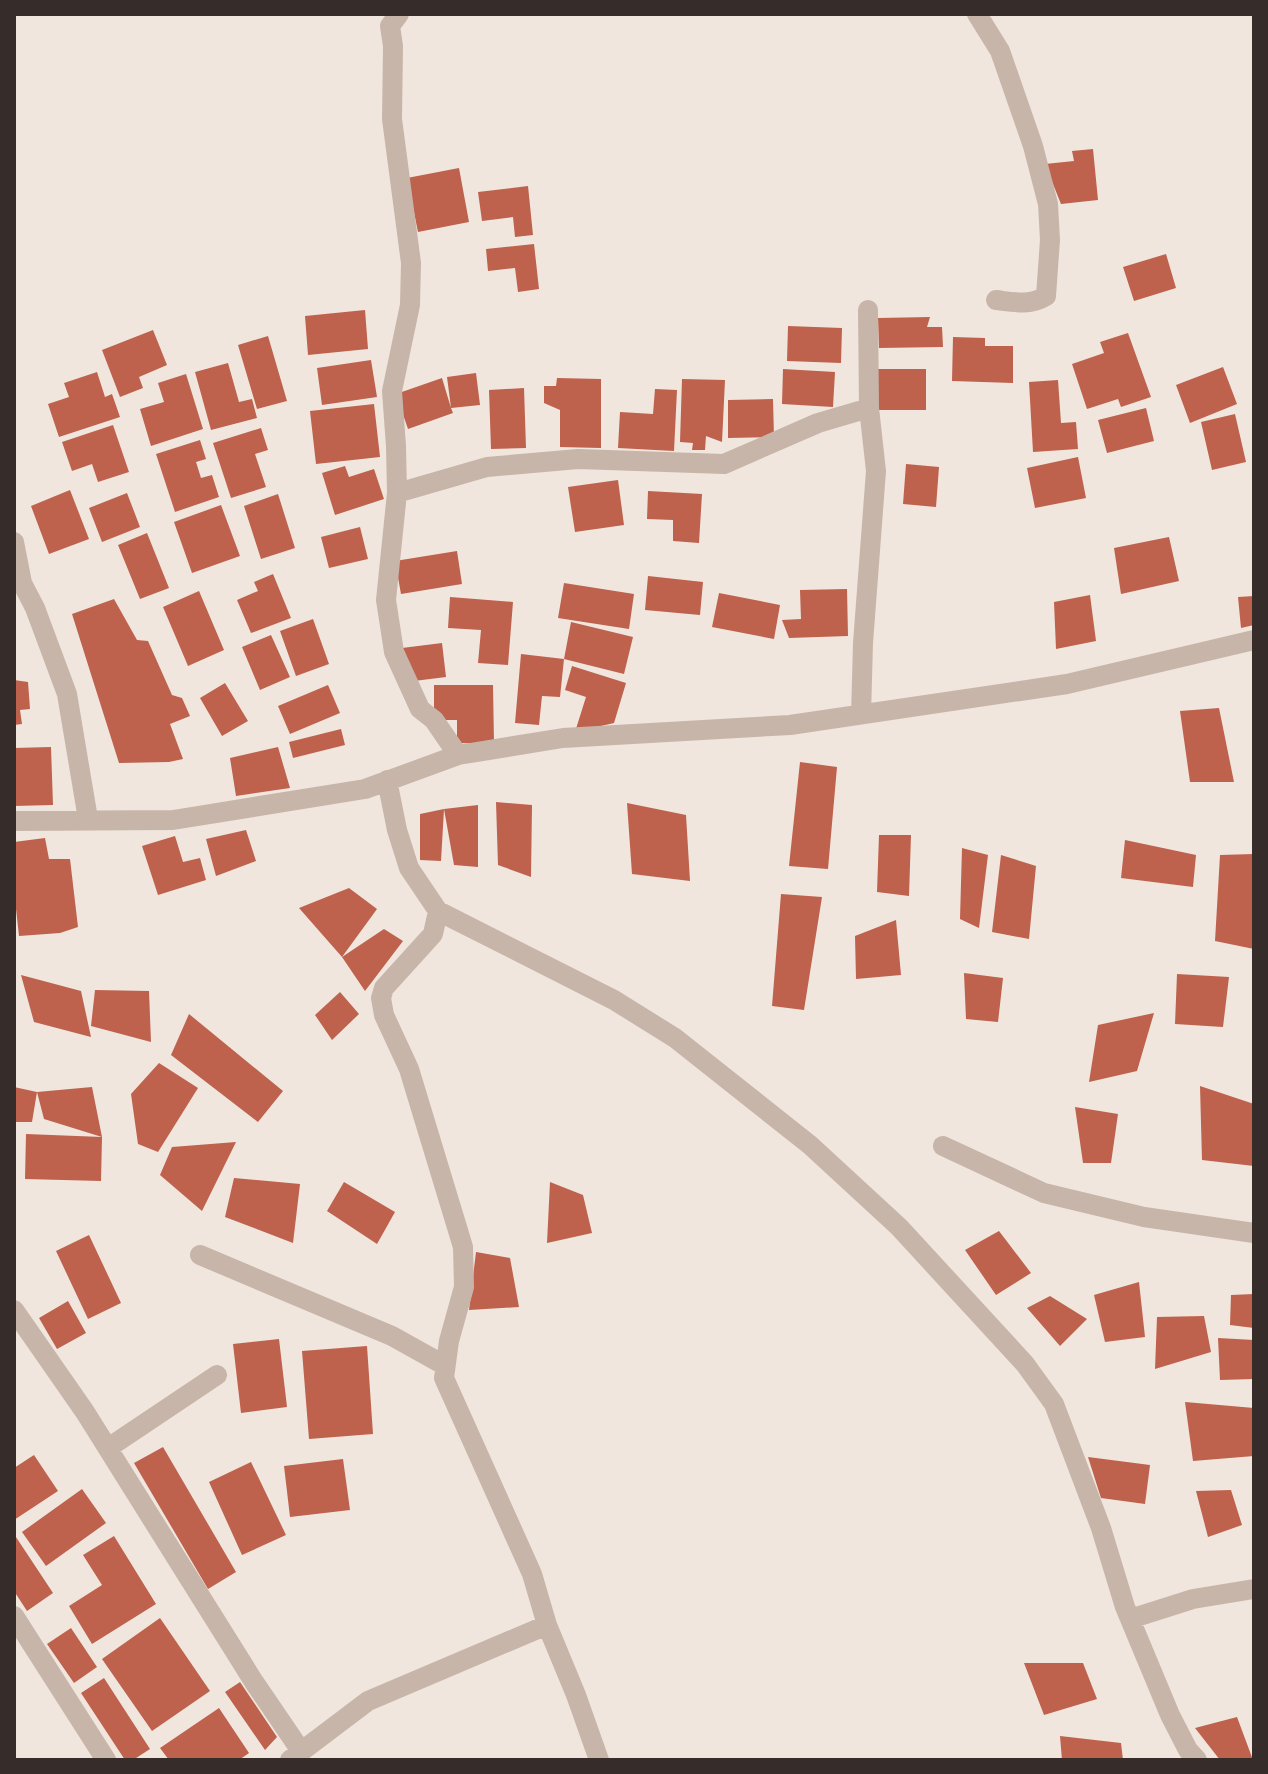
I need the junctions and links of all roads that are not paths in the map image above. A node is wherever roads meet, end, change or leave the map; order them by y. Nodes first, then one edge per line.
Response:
1 (399, 14) edge
2 (977, 14) edge
3 (996, 300) dead end
4 (868, 310) dead end
5 (869, 408) junction
6 (397, 493) junction
7 (14, 542) edge
8 (18, 583) edge
9 (1254, 640) edge
10 (861, 715) junction
11 (458, 755) junction
12 (387, 780) junction
13 (88, 819) junction
14 (16, 822) edge
15 (438, 911) junction
16 (943, 1146) dead end
17 (1254, 1233) edge
18 (200, 1255) dead end
19 (14, 1310) edge
20 (444, 1365) junction
21 (217, 1375) dead end
22 (108, 1448) junction
23 (1254, 1589) edge
24 (14, 1616) edge
25 (1130, 1619) junction
26 (547, 1625) junction
27 (296, 1756) edge
28 (106, 1760) edge
29 (599, 1760) edge
30 (1197, 1760) edge

1 - 6 street
2 - 3 street
4 - 5 street
5 - 6 street
5 - 10 street
6 - 11 street
7 - 8 street
8 - 13 street
9 - 10 street
10 - 11 street
11 - 12 street
12 - 13 street
12 - 15 street
13 - 14 street
15 - 20 street
15 - 25 street
16 - 17 street
18 - 20 street
19 - 22 street
20 - 26 street
21 - 22 street
22 - 27 street
23 - 25 street
24 - 28 street
25 - 30 street
26 - 27 street
26 - 29 street

